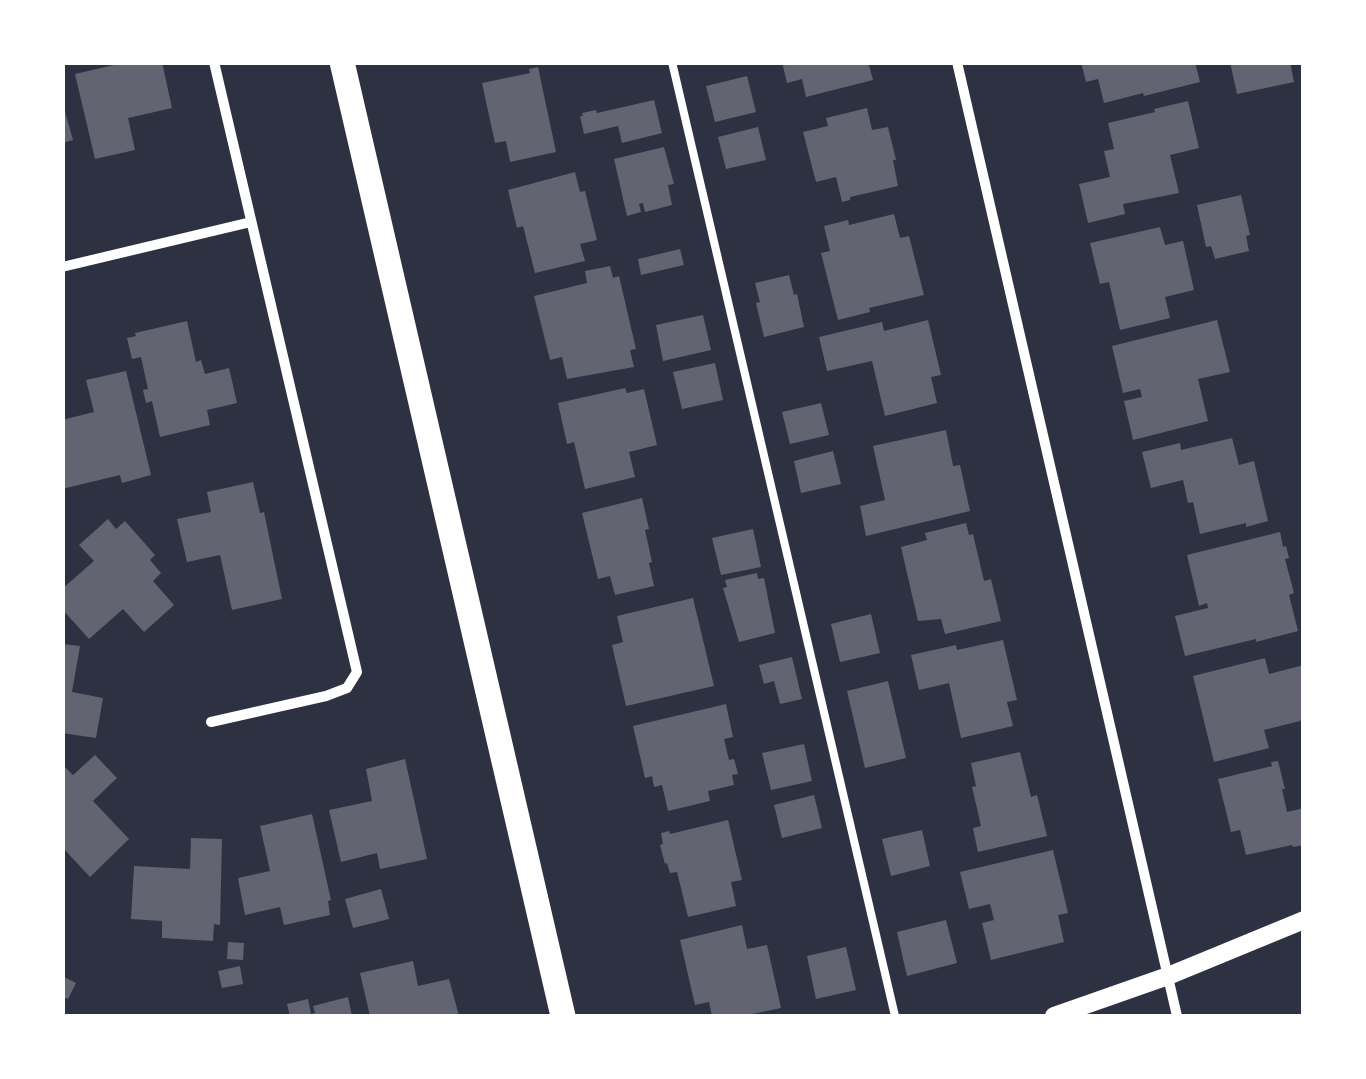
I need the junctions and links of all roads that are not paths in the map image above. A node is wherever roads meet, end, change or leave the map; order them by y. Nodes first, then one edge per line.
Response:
1 (214, 62) edge
2 (342, 62) edge
3 (672, 62) edge
4 (957, 62) edge
5 (251, 222) junction
6 (62, 267) edge
7 (211, 722) dead end
8 (1304, 920) edge
9 (1168, 976) junction
10 (563, 1016) edge
11 (894, 1016) edge
12 (1054, 1016) edge
13 (1177, 1016) edge

1 - 5 street
2 - 10 main road
3 - 11 lane
4 - 9 street
5 - 6 street
5 - 7 street
8 - 9 street
9 - 12 street
9 - 13 street

